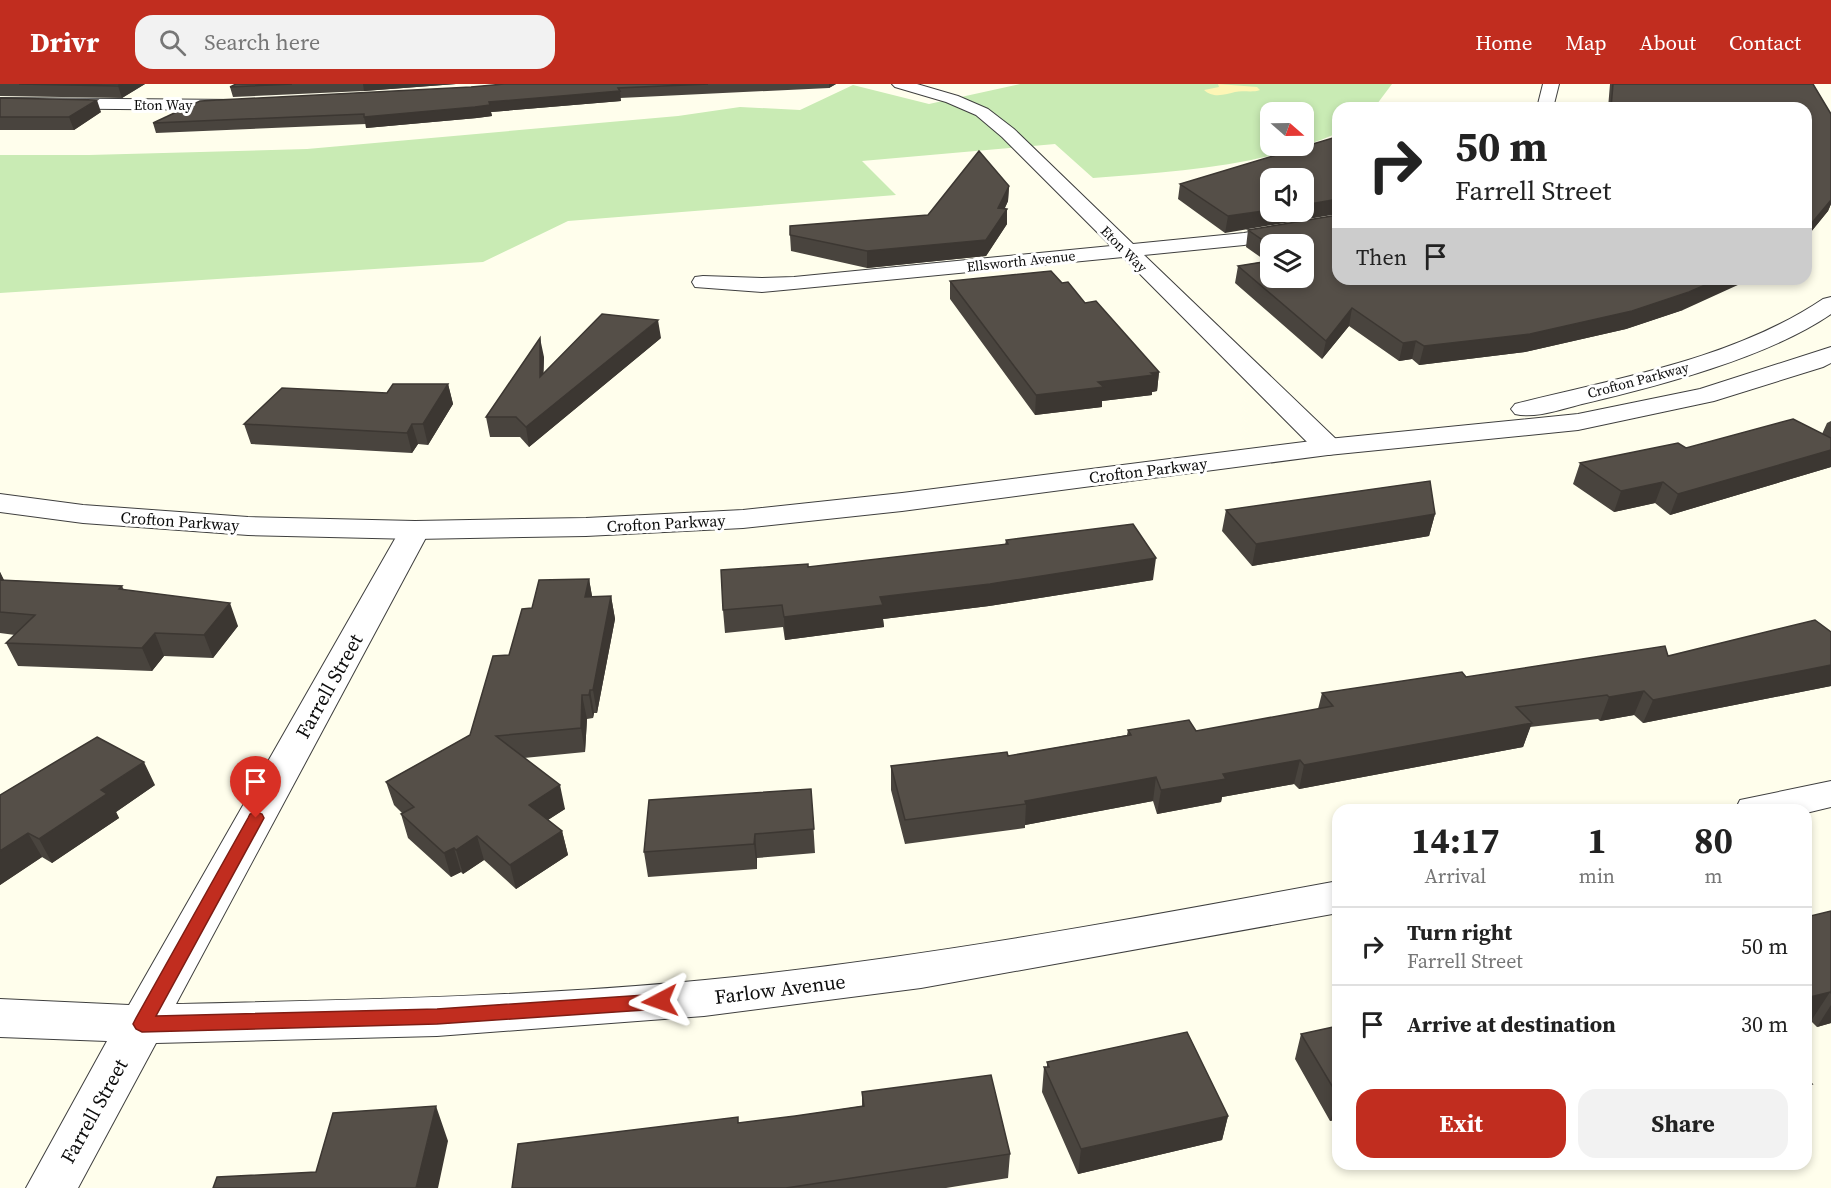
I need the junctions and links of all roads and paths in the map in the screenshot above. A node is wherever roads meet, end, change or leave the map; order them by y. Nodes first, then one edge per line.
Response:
1 (900, 84) edge
2 (1551, 84) edge
3 (184, 89) dead end
4 (1546, 102) edge
5 (0, 103) edge
6 (247, 105) edge
7 (159, 106) junction
8 (1332, 223) edge
9 (1126, 250) junction
10 (703, 282) dead end
11 (1831, 304) edge
12 (1831, 354) edge
13 (1328, 447) junction
14 (0, 502) edge
15 (416, 530) junction
16 (1831, 794) edge
17 (1783, 804) edge
18 (1332, 898) edge
19 (0, 1018) edge
20 (142, 1024) junction
21 (51, 1188) edge

1 - 9 street, Eton Way
2 - 4 street
3 - 7 street
5 - 7 street, Eton Way
6 - 7 street, Eton Way
8 - 9 street, Ellsworth Avenue
9 - 10 street, Ellsworth Avenue
9 - 13 street, Eton Way
11 - 13 street, Crofton Parkway
12 - 13 street, Crofton Parkway
13 - 15 street, Crofton Parkway
14 - 15 street, Crofton Parkway
15 - 20 street, Farrell Street
16 - 17 street
18 - 20 street, Farlow Avenue
19 - 20 street, Farlow Avenue
20 - 21 street, Farrell Street

